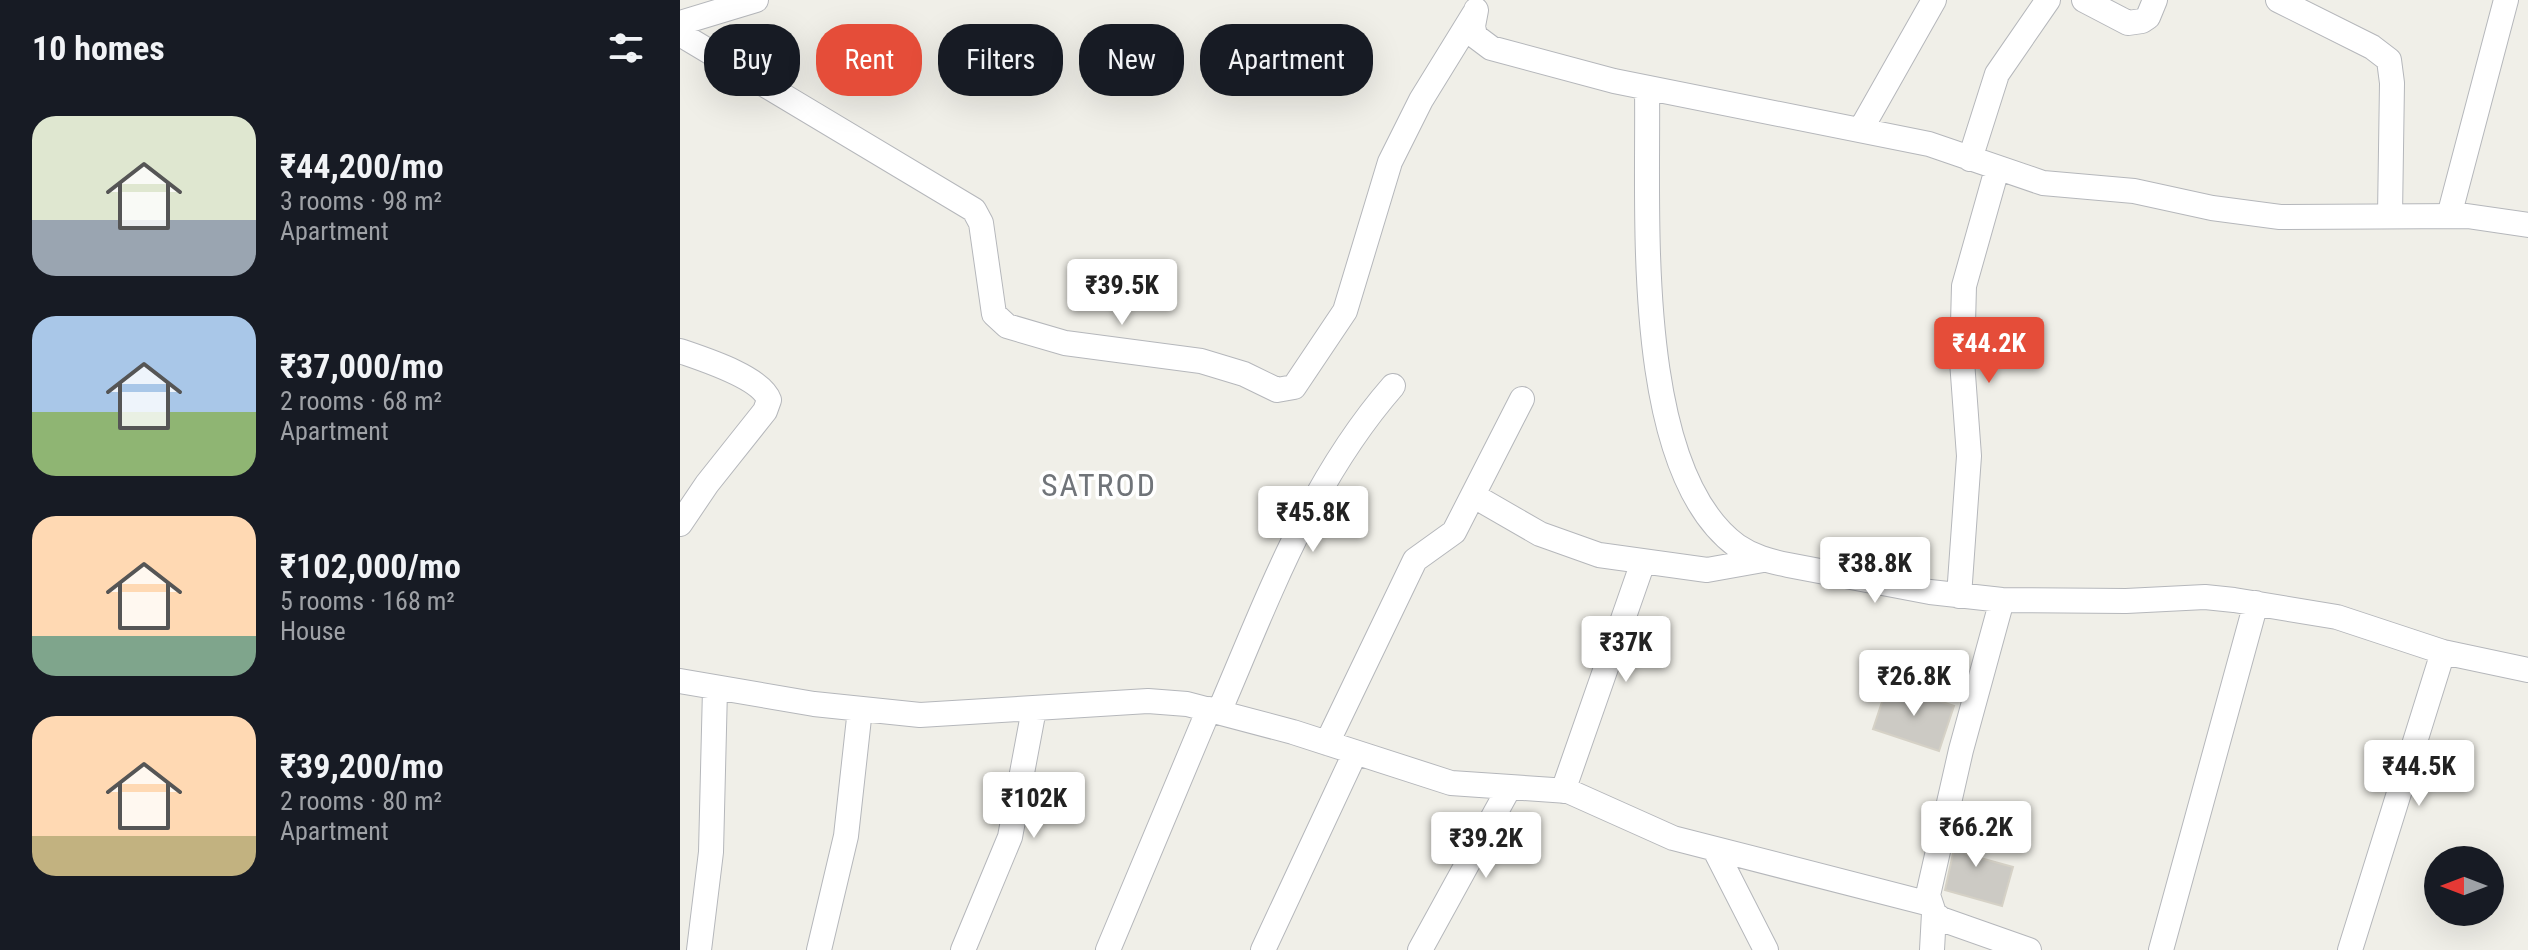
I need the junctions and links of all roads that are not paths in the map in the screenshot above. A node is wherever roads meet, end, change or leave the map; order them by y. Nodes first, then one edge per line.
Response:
1 (756, 0) edge
2 (1934, 0) edge
3 (2048, 0) edge
4 (2084, 0) edge
5 (2155, 0) edge
6 (2278, 0) edge
7 (2506, 0) edge
8 (1477, 7) edge
9 (680, 23) edge
10 (680, 34) edge
11 (1647, 88) junction
12 (1861, 129) junction
13 (1970, 159) junction
14 (1997, 169) junction
15 (2390, 215) junction
16 (2449, 216) junction
17 (2528, 225) edge
18 (680, 351) edge
19 (1393, 386) dead end
20 (1522, 399) dead end
21 (1474, 496) junction
22 (680, 524) edge
23 (1763, 560) junction
24 (1643, 562) junction
25 (1959, 596) junction
26 (2002, 600) junction
27 (2256, 603) junction
28 (2443, 652) junction
29 (2528, 670) edge
30 (680, 681) edge
31 (715, 689) junction
32 (860, 709) junction
33 (1034, 709) junction
34 (1214, 711) junction
35 (1327, 743) junction
36 (1355, 753) junction
37 (1509, 788) junction
38 (1563, 791) junction
39 (1715, 850) junction
40 (1932, 908) junction
41 (699, 950) edge
42 (819, 950) edge
43 (963, 950) edge
44 (1108, 950) edge
45 (1263, 950) edge
46 (1420, 950) edge
47 (1766, 950) edge
48 (1932, 950) edge
49 (2029, 950) edge
50 (2161, 950) edge
51 (2350, 950) edge

1 - 9 street
2 - 12 street
3 - 13 street
4 - 5 street
6 - 15 street
7 - 16 street
8 - 10 street
8 - 11 street
11 - 12 street
11 - 23 street
12 - 13 street
13 - 14 street
14 - 15 street
14 - 25 street
15 - 16 street
16 - 17 street
18 - 22 street
19 - 34 street
20 - 21 street
21 - 24 street
21 - 35 street
23 - 24 street
23 - 25 street
24 - 38 street
25 - 26 street
26 - 27 street
26 - 40 street
27 - 28 street
27 - 50 street
28 - 29 street
28 - 51 street
30 - 31 street
31 - 32 street
31 - 41 street
32 - 33 street
32 - 42 street
33 - 34 street
33 - 43 street
34 - 35 street
34 - 44 street
35 - 36 street
36 - 37 street
36 - 45 street
37 - 38 street
37 - 46 street
38 - 39 street
39 - 40 street
39 - 47 street
40 - 48 street
40 - 49 street

